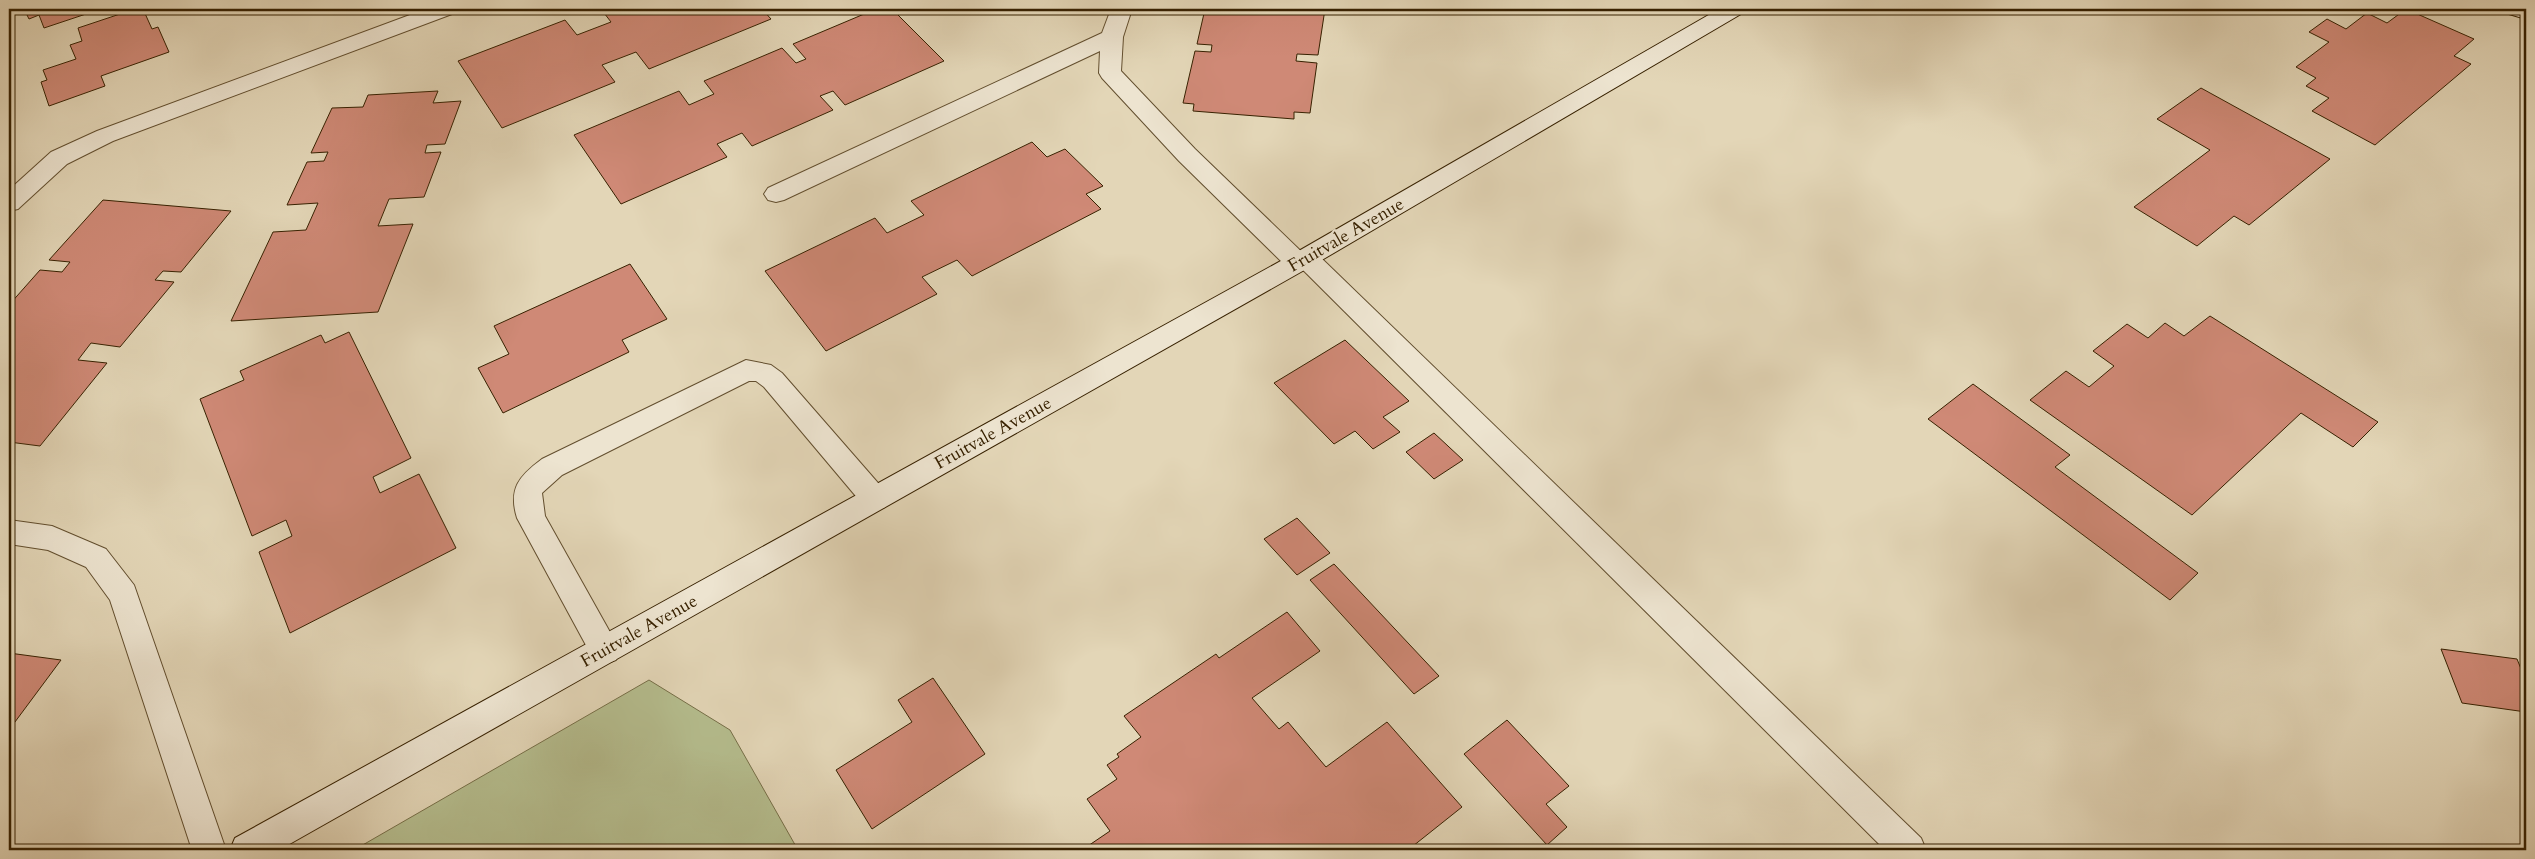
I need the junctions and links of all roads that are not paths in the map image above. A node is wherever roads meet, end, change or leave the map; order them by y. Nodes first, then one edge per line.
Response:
1 (445, 9) edge
2 (1121, 9) edge
3 (1734, 9) edge
4 (2516, 9) edge
5 (2526, 13) edge
6 (1112, 38) junction
7 (776, 194) dead end
8 (9, 203) edge
9 (1302, 261) junction
10 (875, 499) junction
11 (9, 532) edge
12 (605, 650) junction
13 (209, 850) edge
14 (247, 850) edge
15 (1909, 850) edge

1 - 8 main road
2 - 6 main road
3 - 9 main road, Fruitvale Avenue
4 - 5 main road
6 - 7 main road
6 - 9 main road
9 - 10 main road, Fruitvale Avenue
9 - 15 main road
10 - 12 main road, Fruitvale Avenue
10 - 12 main road
11 - 13 main road
12 - 14 main road, Fruitvale Avenue

